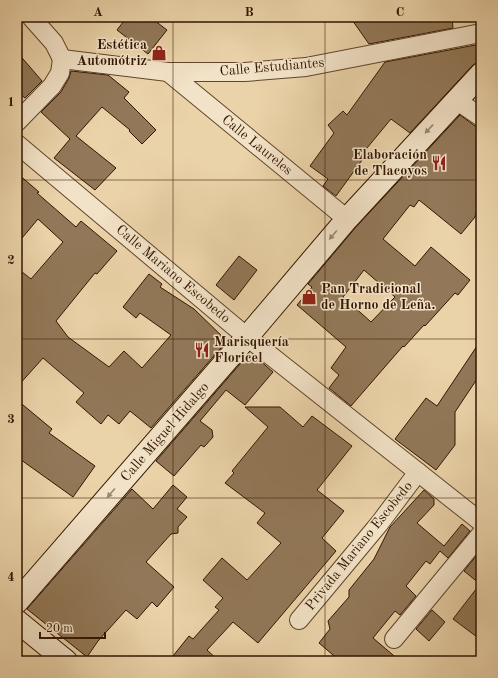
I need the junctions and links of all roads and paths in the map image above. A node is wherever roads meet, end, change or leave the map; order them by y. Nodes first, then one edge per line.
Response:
1 (31, 17) edge
2 (481, 33) edge
3 (62, 59) junction
4 (168, 72) junction
5 (481, 74) edge
6 (456, 100) junction
7 (481, 117) edge
8 (17, 122) edge
9 (17, 144) edge
10 (347, 219) junction
11 (247, 337) junction
12 (418, 472) junction
13 (481, 522) edge
14 (481, 534) edge
15 (17, 602) edge
16 (299, 620) dead end
17 (17, 621) edge
18 (394, 639) dead end
19 (66, 661) edge

1 - 3 street
2 - 4 street, Calle Estudiantes
3 - 4 street, Calle Estudiantes
3 - 8 street
4 - 10 street, Calle Laureles
5 - 6 main road, Calle Miguel Hidalgo
6 - 7 street
6 -> 10 main road, Calle Miguel Hidalgo
9 - 11 street, Calle Mariano Escobedo
10 -> 11 main road, Calle Miguel Hidalgo
11 - 12 street, Calle Mariano Escobedo
11 -> 15 main road, Calle Miguel Hidalgo
12 - 13 street, Calle Mariano Escobedo
12 - 16 street, Privada Mariano Escobedo
14 - 18 street
17 - 19 main road

